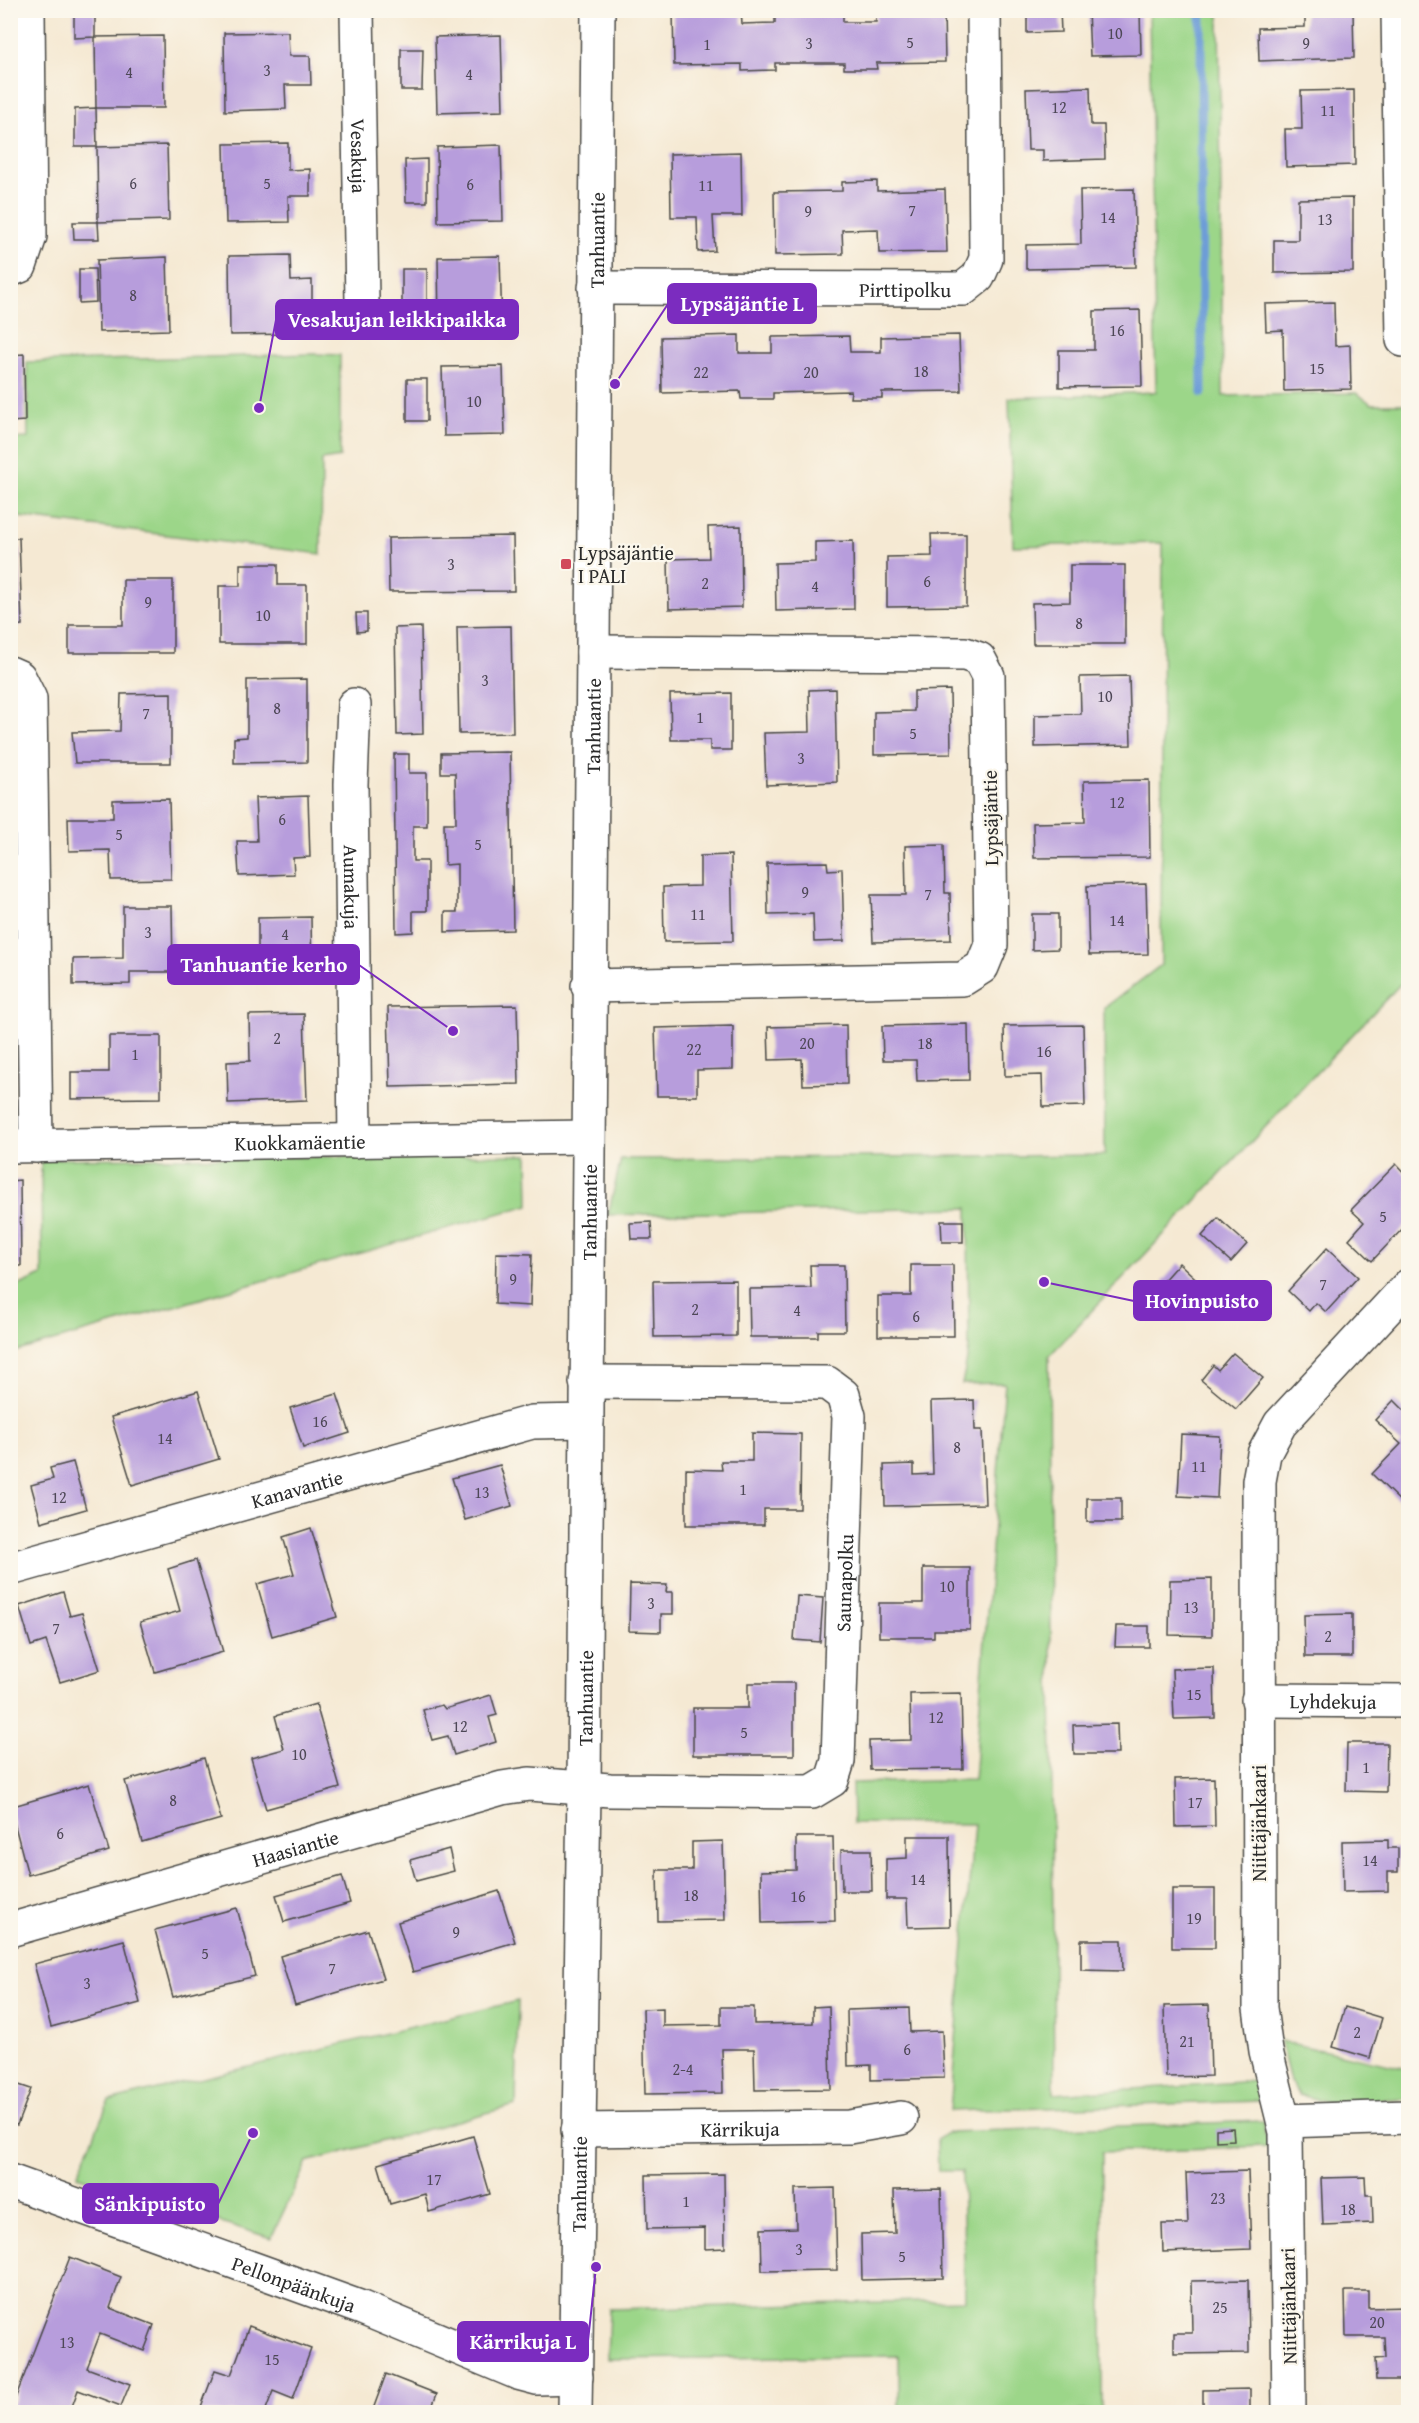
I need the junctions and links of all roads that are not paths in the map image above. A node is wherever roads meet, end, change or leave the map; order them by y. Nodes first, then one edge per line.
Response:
1 (28, 10) edge
2 (357, 10) edge
3 (598, 10) edge
4 (984, 10) edge
5 (1398, 10) edge
6 (10, 270) edge
7 (595, 288) junction
8 (362, 301) dead end
9 (1403, 340) dead end
10 (593, 652) junction
11 (10, 673) edge
12 (354, 705) dead end
13 (588, 986) junction
14 (588, 1137) junction
15 (355, 1141) junction
16 (23, 1146) edge
17 (1408, 1286) edge
18 (586, 1382) junction
19 (587, 1421) junction
20 (10, 1569) edge
21 (1258, 1700) junction
22 (1408, 1701) edge
23 (584, 1788) junction
24 (10, 1930) edge
25 (1408, 2117) edge
26 (900, 2118) dead end
27 (1284, 2121) junction
28 (578, 2130) junction
29 (10, 2181) edge
30 (576, 2377) junction
31 (575, 2412) edge
32 (1290, 2412) edge

1 - 6 street
2 - 8 street, Vesakuja
3 - 7 street, Tanhuantie
4 - 7 street, Pirttipolku
5 - 9 street
7 - 10 street, Tanhuantie
10 - 13 street, Tanhuantie
10 - 13 street, Lypsäjäntie
11 - 16 street
12 - 15 street, Aumakuja
13 - 14 street, Tanhuantie
14 - 15 street, Kuokkamäentie
14 - 18 street, Tanhuantie
15 - 16 street, Kuokkamäentie
17 - 21 street, Niittäjänkaari
18 - 19 street, Tanhuantie
18 - 23 street, Saunapolku
19 - 20 street, Kanavantie
19 - 23 street, Tanhuantie
21 - 22 street, Lyhdekuja
21 - 27 street, Niittäjänkaari
23 - 24 street, Haasiantie
23 - 28 street, Tanhuantie
25 - 27 street
26 - 28 street, Kärrikuja
27 - 32 street, Niittäjänkaari
28 - 30 street, Tanhuantie
29 - 30 street, Pellonpäänkuja
30 - 31 street, Tanhuantie

